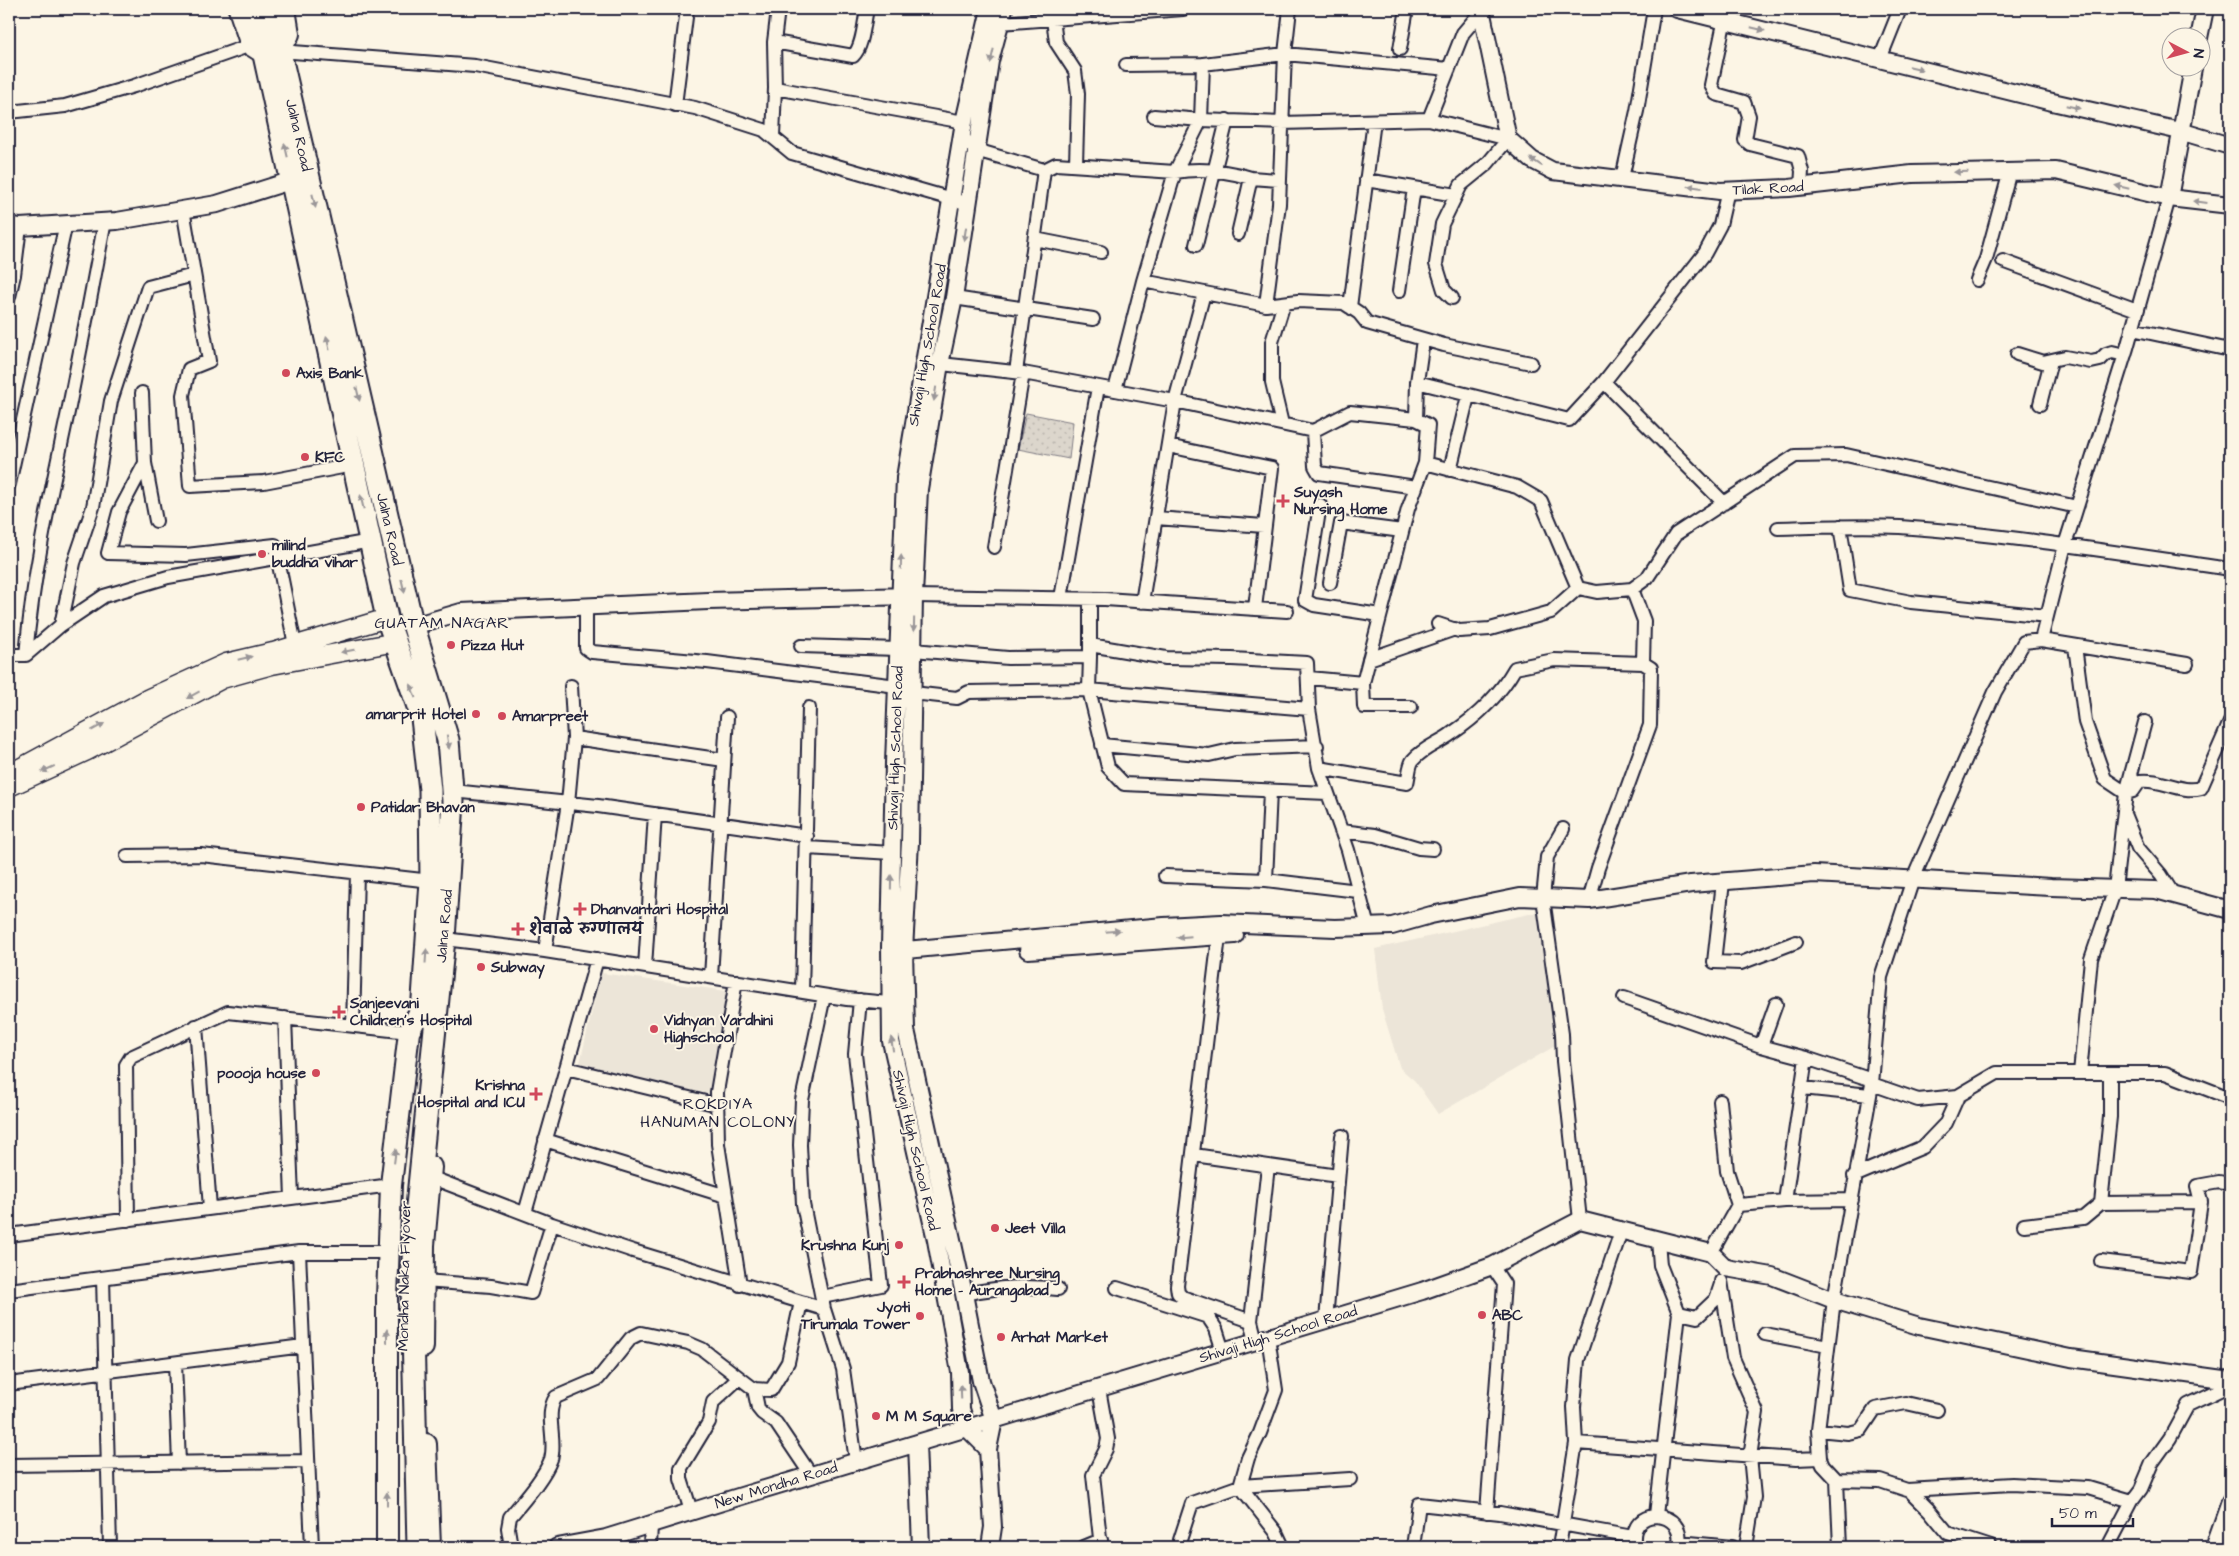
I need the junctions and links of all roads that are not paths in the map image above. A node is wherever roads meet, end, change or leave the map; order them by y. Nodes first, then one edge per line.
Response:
1 (239, 9) edge
2 (254, 9) edge
3 (270, 9) edge
4 (285, 9) edge
5 (687, 9) edge
6 (778, 9) edge
7 (867, 9) edge
8 (990, 9) edge
9 (1183, 9) edge
10 (1290, 9) edge
11 (1407, 9) edge
12 (1654, 9) edge
13 (1677, 9) edge
14 (1900, 9) edge
15 (2205, 9) edge
16 (1481, 10) edge
17 (1726, 15) edge
18 (1002, 16) edge
19 (1053, 19) junction
20 (2201, 28) edge
21 (774, 42) junction
22 (1400, 49) dead end
23 (265, 50) junction
24 (1285, 54) junction
25 (1880, 59) junction
26 (1203, 64) junction
27 (1126, 65) dead end
28 (1449, 69) junction
29 (2191, 78) edge
30 (775, 88) junction
31 (675, 105) junction
32 (9, 112) edge
33 (1154, 116) dead end
34 (1429, 119) junction
35 (1201, 120) junction
36 (1227, 120) junction
37 (1374, 121) junction
38 (1282, 123) junction
39 (963, 130) junction
40 (2180, 131) junction
41 (773, 137) junction
42 (1508, 140) junction
43 (2230, 146) edge
44 (976, 150) junction
45 (1076, 164) junction
46 (1044, 170) junction
47 (1215, 171) junction
48 (2010, 171) junction
49 (1175, 172) junction
50 (1251, 178) junction
51 (1622, 178) junction
52 (293, 180) junction
53 (1279, 180) junction
54 (1366, 180) junction
55 (1801, 187) junction
56 (1414, 188) junction
57 (1728, 190) junction
58 (1456, 195) junction
59 (2169, 198) junction
60 (951, 200) junction
61 (970, 204) junction
62 (2230, 205) edge
63 (183, 210) junction
64 (105, 221) junction
65 (66, 223) junction
66 (14, 226) edge
67 (1238, 234) dead end
68 (1036, 239) junction
69 (1196, 245) dead end
70 (1101, 252) dead end
71 (2003, 261) dead end
72 (194, 275) junction
73 (1143, 280) junction
74 (1977, 280) dead end
75 (1400, 291) dead end
76 (1204, 293) junction
77 (9, 297) edge
78 (954, 298) junction
79 (1452, 298) dead end
80 (1284, 303) junction
81 (1266, 305) junction
82 (1350, 307) junction
83 (1026, 310) junction
84 (2137, 310) junction
85 (1092, 319) dead end
86 (2132, 329) junction
87 (1423, 340) junction
88 (2230, 350) edge
89 (2017, 354) dead end
90 (2125, 355) junction
91 (2051, 361) junction
92 (932, 363) junction
93 (1531, 363) dead end
94 (1020, 373) junction
95 (1418, 382) junction
96 (1604, 382) junction
97 (1098, 387) junction
98 (1115, 390) junction
99 (142, 393) dead end
100 (1468, 396) junction
101 (1175, 401) junction
102 (2040, 404) dead end
103 (1416, 419) junction
104 (1282, 424) junction
105 (1313, 431) junction
106 (1168, 446) junction
107 (145, 463) junction
108 (1425, 464) junction
109 (353, 465) junction
110 (1450, 470) junction
111 (9, 484) edge
112 (1416, 487) junction
113 (1729, 499) junction
114 (1320, 505) dead end
115 (2077, 507) junction
116 (1156, 518) junction
117 (156, 521) dead end
118 (1264, 526) junction
119 (1840, 526) junction
120 (1778, 528) dead end
121 (1402, 531) junction
122 (371, 541) junction
123 (2065, 545) junction
124 (994, 547) dead end
125 (279, 558) junction
126 (2230, 569) edge
127 (1330, 583) dead end
128 (1578, 588) junction
129 (1632, 589) junction
130 (907, 597) junction
131 (1061, 598) junction
132 (1090, 599) junction
133 (1142, 602) junction
134 (586, 606) junction
135 (1254, 608) junction
136 (1286, 611) dead end
137 (1380, 615) junction
138 (2047, 616) junction
139 (387, 618) junction
140 (1438, 624) dead end
141 (61, 625) junction
142 (413, 626) junction
143 (1455, 629) junction
144 (2041, 640) junction
145 (396, 642) junction
146 (295, 645) junction
147 (802, 646) dead end
148 (2075, 646) junction
149 (906, 649) junction
150 (1090, 651) junction
151 (9, 655) edge
152 (26, 655) junction
153 (1369, 659) junction
154 (1643, 663) junction
155 (2187, 664) dead end
156 (1309, 678) junction
157 (1363, 683) junction
158 (571, 686) dead end
159 (897, 686) junction
160 (1089, 690) junction
161 (913, 693) junction
162 (1411, 707) dead end
163 (809, 708) dead end
164 (1309, 709) junction
165 (727, 717) dead end
166 (2145, 722) dead end
167 (2230, 722) edge
168 (574, 738) junction
169 (1102, 745) junction
170 (1317, 746) junction
171 (724, 760) junction
172 (1319, 768) junction
173 (9, 774) edge
174 (9, 787) edge
175 (452, 791) junction
176 (1270, 791) junction
177 (1327, 793) junction
178 (2126, 794) junction
179 (568, 803) junction
180 (655, 814) junction
181 (2124, 814) junction
182 (720, 824) junction
183 (1563, 829) dead end
184 (1341, 831) junction
185 (807, 842) junction
186 (1433, 849) dead end
187 (892, 853) junction
188 (127, 856) dead end
189 (357, 873) junction
190 (1165, 876) dead end
191 (1913, 879) junction
192 (1266, 880) junction
193 (431, 881) junction
194 (1723, 882) junction
195 (2114, 889) junction
196 (1358, 891) junction
197 (2173, 894) junction
198 (1543, 898) junction
199 (1589, 900) junction
200 (2230, 910) edge
201 (1368, 927) junction
202 (1220, 928) junction
203 (444, 939) junction
204 (1796, 942) dead end
205 (546, 951) junction
206 (897, 956) junction
207 (597, 959) junction
208 (645, 967) junction
209 (710, 977) junction
210 (736, 981) junction
211 (802, 992) junction
212 (824, 996) junction
213 (1624, 998) dead end
214 (860, 1000) junction
215 (898, 1004) junction
216 (1776, 1004) dead end
217 (430, 1008) junction
218 (286, 1018) junction
219 (196, 1026) junction
220 (353, 1026) junction
221 (421, 1035) junction
222 (1761, 1046) junction
223 (1806, 1058) junction
224 (566, 1068) junction
225 (2080, 1073) junction
226 (2110, 1073) junction
227 (1872, 1086) junction
228 (1802, 1088) junction
229 (1958, 1096) junction
230 (2230, 1098) edge
231 (1720, 1101) dead end
232 (718, 1105) junction
233 (1342, 1136) dead end
234 (545, 1140) junction
235 (1194, 1155) junction
236 (1268, 1166) junction
237 (1338, 1176) junction
238 (1854, 1176) junction
239 (430, 1177) junction
240 (2230, 1184) edge
241 (391, 1185) junction
242 (726, 1196) junction
243 (292, 1198) junction
244 (1852, 1200) junction
245 (1785, 1201) junction
246 (2201, 1202) junction
247 (2101, 1203) junction
248 (1738, 1205) junction
249 (210, 1208) junction
250 (525, 1213) junction
251 (128, 1220) junction
252 (1580, 1220) junction
253 (552, 1224) junction
254 (2024, 1226) dead end
255 (1621, 1231) junction
256 (9, 1235) edge
257 (1658, 1240) junction
258 (299, 1252) junction
259 (388, 1252) junction
260 (1711, 1252) junction
261 (2101, 1262) dead end
262 (1492, 1266) junction
263 (1724, 1275) junction
264 (103, 1278) junction
265 (424, 1281) junction
266 (740, 1285) junction
267 (1117, 1288) dead end
268 (1058, 1289) dead end
269 (9, 1290) edge
270 (964, 1294) junction
271 (1834, 1300) junction
272 (801, 1302) junction
273 (823, 1303) junction
274 (1679, 1313) junction
275 (1326, 1320) junction
276 (1251, 1321) junction
277 (1765, 1334) dead end
278 (1262, 1339) junction
279 (303, 1346) junction
280 (1828, 1346) junction
281 (1223, 1351) junction
282 (175, 1363) junction
283 (106, 1372) junction
284 (739, 1378) junction
285 (2230, 1380) edge
286 (9, 1384) edge
287 (2230, 1385) edge
288 (754, 1389) junction
289 (1099, 1389) junction
290 (1937, 1410) dead end
291 (994, 1420) junction
292 (967, 1428) junction
293 (1818, 1430) junction
294 (917, 1443) junction
295 (1576, 1443) junction
296 (988, 1449) junction
297 (1664, 1450) junction
298 (1750, 1456) junction
299 (1820, 1458) junction
300 (308, 1461) junction
301 (856, 1461) junction
302 (108, 1463) junction
303 (179, 1463) junction
304 (9, 1466) edge
305 (811, 1475) junction
306 (1350, 1479) dead end
307 (1837, 1480) junction
308 (1240, 1486) junction
309 (1907, 1490) junction
310 (2132, 1501) junction
311 (2230, 1502) edge
312 (691, 1511) junction
313 (1486, 1512) junction
314 (1656, 1516) junction
315 (651, 1524) junction
316 (1562, 1524) junction
317 (1634, 1542) edge
318 (1101, 1544) edge
319 (1679, 1545) edge
320 (110, 1547) edge
321 (312, 1547) edge
322 (388, 1547) edge
323 (406, 1547) edge
324 (418, 1547) edge
325 (430, 1547) edge
326 (511, 1547) edge
327 (557, 1547) edge
328 (650, 1547) edge
329 (921, 1547) edge
330 (990, 1547) edge
331 (1084, 1547) edge
332 (1180, 1547) edge
333 (1283, 1547) edge
334 (1413, 1547) edge
335 (1559, 1547) edge
336 (1732, 1547) edge
337 (1746, 1547) edge
338 (1840, 1547) edge
339 (1991, 1547) edge
340 (2108, 1547) edge
341 (2214, 1547) edge

1 - 23 main road
2 - 23 highway
3 - 23 highway
4 - 23 main road
5 - 31 street
6 - 21 street
7 - 21 street
8 - 39 street, Shivaji High School Road
9 - 19 street
10 - 24 street
11 - 22 street
12 - 51 street
13 - 17 street
14 - 25 street
15 - 20 street
16 - 28 street
16 - 42 street
17 -> 25 street
17 - 55 street
18 - 19 street
18 -> 44 street, Shivaji High School Road
19 - 45 street
21 - 30 street
23 - 31 street
23 - 32 street
52 -> 23 highway, Jalna Road
23 -> 142 highway, Jalna Road
24 - 26 street
24 - 28 street
24 - 38 street
25 -> 40 street
26 - 27 street
26 - 35 street
28 - 34 street
29 - 40 street
30 - 39 street
30 - 41 street
31 - 41 street
33 - 35 street
34 - 37 street
34 - 42 street
35 - 36 street
35 - 49 street
36 - 38 street
36 - 47 street
37 - 38 street
37 - 54 street
38 - 53 street
39 - 44 street
39 - 60 street, Shivaji High School Road
40 - 43 street
40 - 59 street
41 - 60 street
51 -> 42 street, Tilak Road
42 - 58 street
44 - 46 street
44 - 61 street, Shivaji High School Road
45 - 46 street
45 - 49 street
46 - 68 street
47 - 49 street
47 - 50 street
47 - 69 street
48 -> 55 street, Tilak Road
59 -> 48 street, Tilak Road
48 - 74 street
49 - 73 street
50 - 53 street
50 - 67 street
57 -> 51 street, Tilak Road
52 - 63 street
109 -> 52 highway, Jalna Road
53 - 81 street
54 - 56 street
54 - 82 street
55 - 57 street, Tilak Road
56 - 58 street
56 - 75 street
57 - 96 street
58 - 79 street
62 -> 59 street, Tilak Road
59 - 84 street
60 - 61 street
60 - 92 street, Shivaji High School Road
61 -> 78 street, Shivaji High School Road
63 - 64 street
63 - 72 street
64 - 65 street
64 - 152 street
65 - 66 street
65 - 111 street
66 - 77 street
68 - 70 street
68 - 83 street
71 - 84 street
72 - 109 street
72 - 141 street
73 - 76 street
73 - 98 street
76 - 81 street
76 - 101 street
78 - 83 street
78 - 92 street, Shivaji High School Road
80 - 81 street
80 - 82 street
80 - 104 street
82 - 87 street
83 - 85 street
83 - 94 street
84 - 86 street
86 - 88 street
86 - 90 street
87 - 93 street
87 - 95 street
89 - 91 street
90 - 91 street
90 - 115 street
91 - 102 street
92 - 94 street
92 - 130 street, Shivaji High School Road
94 - 97 street
94 - 124 street
95 - 100 street
95 - 103 street
96 - 100 street
96 - 113 street
97 - 98 street
97 - 131 street
98 - 101 street
99 - 107 street
100 - 110 street
101 - 104 street
101 - 106 street
103 - 105 street
103 - 108 street
104 - 105 street
105 - 112 street
106 - 116 street
106 - 118 street
107 - 117 street
107 - 125 street
108 - 110 street
108 - 112 street
122 -> 109 highway, Jalna Road
110 - 128 street
112 - 121 street
113 - 115 street
113 - 129 street
114 - 137 street
115 - 123 street
116 - 118 street
116 - 133 street
118 - 135 street
119 - 120 street
119 - 123 street
119 - 138 street
121 - 127 street
121 - 137 street
122 - 125 street
122 - 139 highway, Jalna Road
123 - 126 street
123 - 138 street
125 - 141 street
125 - 146 street
128 - 129 street
128 - 143 street
129 - 154 street
130 - 131 street
130 - 134 street
130 - 149 street, Shivaji High School Road
131 - 132 street
132 - 133 street
132 - 150 street
133 - 135 street
134 - 142 street
134 - 159 street
135 - 136 street
137 - 153 street
138 - 144 street
139 - 145 highway, Jalna Road
139 - 146 main road
140 - 143 street
141 - 152 street
142 -> 175 highway, Jalna Road
143 - 153 street
144 - 148 street
144 - 191 street
145 -> 174 main road
193 -> 145 highway, Jalna Road
173 -> 146 main road
147 - 149 street
148 - 155 street
148 - 178 street
149 - 150 street
149 - 159 street, Shivaji High School Road
149 - 161 street, Shivaji High School Road
150 - 156 street
150 - 160 street
151 - 152 street
153 - 157 street
154 - 172 street
154 - 199 street
156 - 157 street
156 - 164 street
157 - 162 street
158 - 168 street
159 - 187 street, Shivaji High School Road
160 - 161 street
160 - 164 street
160 - 169 street
161 - 206 street, Shivaji High School Road
163 - 185 street
164 - 170 street
165 - 171 street
166 - 178 street
167 - 178 street
168 - 171 street
168 - 179 street
169 - 170 street
169 - 176 street
170 - 172 street
171 - 182 street
172 - 177 street
175 - 179 street
175 - 203 highway, Jalna Road
176 - 177 street
176 - 192 street
177 - 184 street
178 - 181 street
179 - 180 street
179 - 205 street
180 - 182 street
180 - 208 street
181 - 195 street
181 - 197 street
182 - 185 street
182 - 209 street
183 - 198 street
184 - 186 street
184 - 196 street
185 - 187 street
185 - 211 street
206 -> 187 street, Shivaji High School Road
188 - 189 street
189 - 193 street
189 - 220 street
190 - 192 street
191 - 194 street
191 - 195 street
191 - 227 street
192 - 196 street
217 -> 193 highway, Jalna Road
194 - 199 street
194 - 204 street
195 - 197 street
195 - 225 street
196 - 201 street
197 - 200 street
198 - 199 street
198 - 201 street
198 - 202 street
198 - 252 street
201 - 202 street
202 - 206 street
202 - 235 street
203 - 205 street
203 - 217 highway, Jalna Road
205 - 207 street
206 - 215 street, Shivaji High School Road
207 - 208 street
207 - 224 street
208 - 209 street
209 - 210 street
210 - 211 street
210 - 232 street
211 - 212 street
212 - 214 street
212 - 273 street
213 - 222 street
214 - 215 street
214 - 273 street
215 - 270 street, Shivaji High School Road
292 -> 215 street, Shivaji High School Road
216 - 222 street
217 - 221 highway, Mondha Naka Flyover
217 - 239 main road
218 - 219 street
218 - 220 street
218 - 243 street
219 - 249 street
219 - 251 street
220 - 221 street
241 -> 221 main road
221 - 323 highway, Mondha Naka Flyover
221 - 324 highway, Mondha Naka Flyover
222 - 223 street
223 - 227 street
223 - 228 street
224 - 232 street
224 - 234 street
225 - 226 street
225 - 229 street
226 - 230 street
226 - 247 street
227 - 228 street
227 - 229 street
227 - 238 street
228 - 245 street
229 - 238 street
231 - 248 street
232 - 242 street
233 - 237 street
234 - 242 street
234 - 250 street
235 - 236 street
235 - 276 street
236 - 237 street
236 - 276 street
237 - 275 street
238 - 244 street
239 - 250 street
239 - 265 main road
240 - 246 street
241 - 243 street
241 - 259 main road
242 - 266 street
243 - 249 street
244 - 245 street
244 - 271 street
245 - 248 street
246 - 247 street
246 - 261 street
247 - 254 street
248 - 260 street
249 - 251 street
250 - 253 street
251 - 256 street
252 - 255 street
252 - 262 street, Shivaji High School Road
253 - 265 street
253 - 266 street
255 - 257 street
255 - 295 street
257 - 260 street
257 - 274 street
258 - 259 street
258 - 264 street
258 - 279 street
322 -> 259 main road
260 - 263 street
262 - 275 street, Shivaji High School Road
262 - 313 street
263 - 271 street
263 - 274 street
263 - 298 street
264 - 269 street
264 - 283 street
265 - 325 main road
266 - 272 street
267 - 281 street
268 - 270 street
270 - 291 street, Shivaji High School Road
271 - 280 street
271 - 285 street
272 - 273 street
272 - 288 street
273 - 301 street
274 - 297 street
275 - 278 street, Shivaji High School Road
276 - 278 street
277 - 280 street
278 - 281 street, Shivaji High School Road
278 - 308 street
279 - 282 street
279 - 300 street
280 - 293 street
281 - 289 street, Shivaji High School Road
282 - 283 street
282 - 303 street
283 - 286 street
283 - 302 street
284 - 288 street
284 - 312 street
284 - 326 street
287 - 310 street
288 - 305 street
289 - 291 street, Shivaji High School Road
289 - 318 street
290 - 293 street
291 - 292 street, New Mondha Road
291 - 296 street
292 - 294 street, New Mondha Road
292 - 296 street
293 - 299 street
294 - 301 street, New Mondha Road
294 - 329 street
295 - 297 street
295 - 316 street
296 - 330 street
297 - 298 street
297 - 314 street
298 - 299 street
298 - 337 street
299 - 307 street
300 - 303 street
300 - 321 street
301 - 305 street, New Mondha Road
302 - 303 street
302 - 304 street
302 - 320 street
305 - 312 street, New Mondha Road
306 - 308 street
307 - 309 street
307 - 338 street
308 - 332 street
308 - 333 street
309 - 310 street
309 - 339 street
310 - 340 street
311 - 341 street
312 - 315 street, New Mondha Road
313 - 316 street
313 - 334 street
314 - 317 street
314 - 319 street
315 - 327 street, New Mondha Road
315 - 328 street
316 - 317 street
316 - 335 street
318 - 331 street
319 - 336 street

